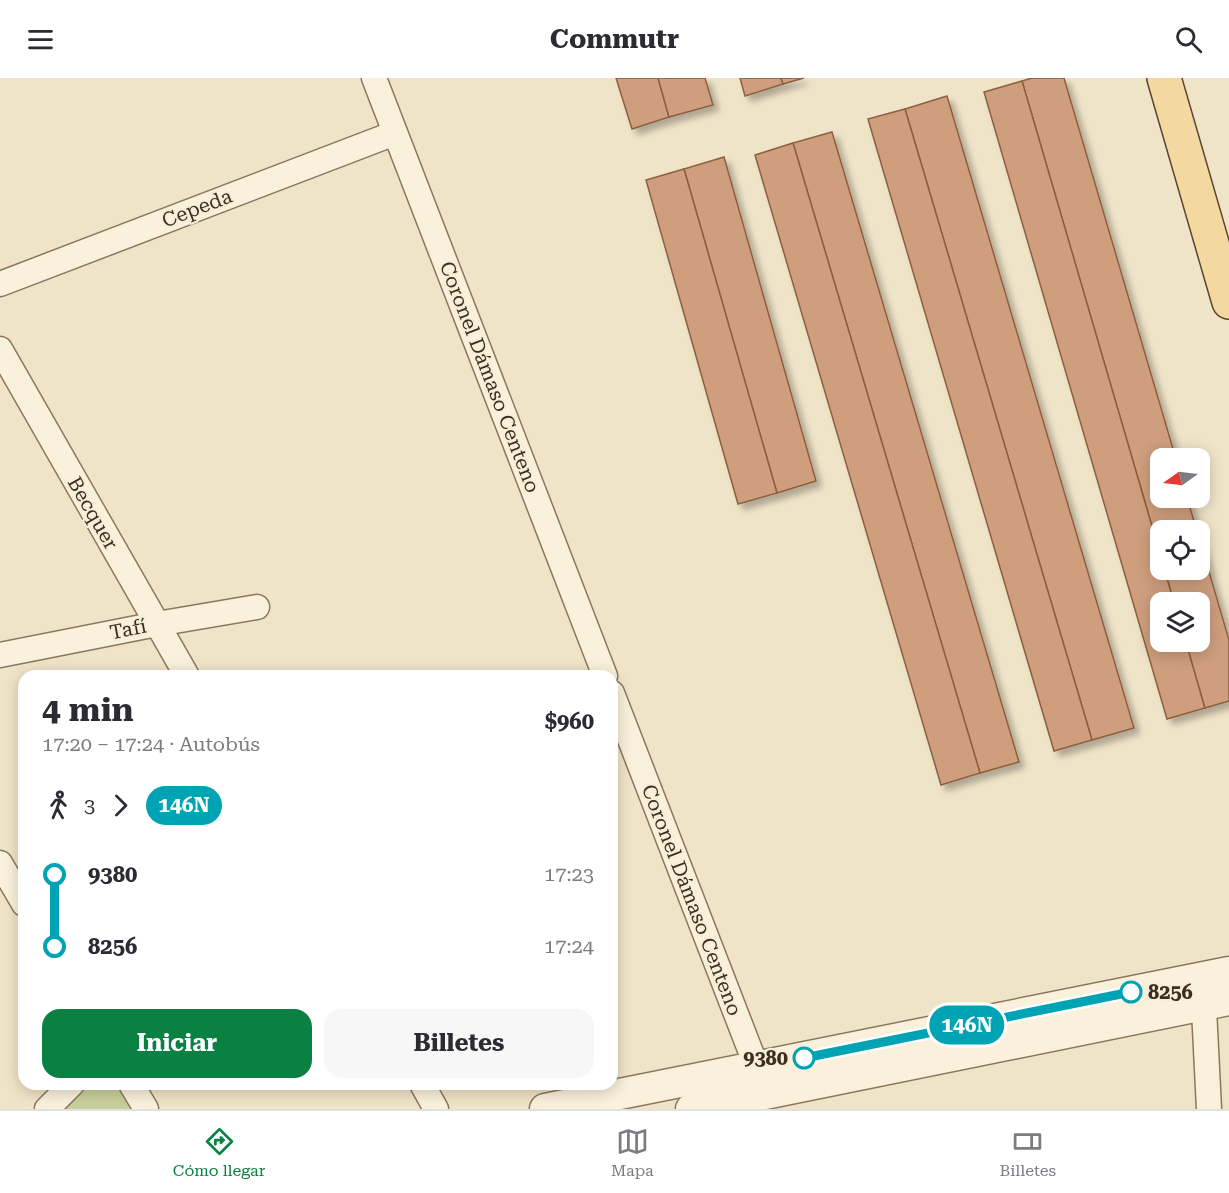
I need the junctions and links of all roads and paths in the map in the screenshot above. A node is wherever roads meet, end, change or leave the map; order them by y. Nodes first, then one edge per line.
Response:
1 (374, 78) edge
2 (1164, 78) edge
3 (395, 133) junction
4 (0, 284) edge
5 (1229, 302) edge
6 (0, 349) edge
7 (257, 607) dead end
8 (157, 624) junction
9 (0, 655) edge
10 (184, 670) edge
11 (603, 670) edge
12 (618, 709) edge
13 (0, 863) edge
14 (18, 894) edge
15 (1216, 989) edge
16 (66, 1090) edge
17 (135, 1090) edge
18 (425, 1090) edge
19 (758, 1091) edge
20 (47, 1109) edge
21 (146, 1109) edge
22 (436, 1109) edge
23 (545, 1109) edge
24 (691, 1109) edge
25 (1209, 1109) edge

1 - 3 street, Coronel Dámaso Centeno
2 - 5 main road
3 - 4 street, Cepeda
3 - 11 street, Coronel Dámaso Centeno
6 - 8 street, Becquer
7 - 8 street, Tafí
8 - 9 street, Tafí
8 - 10 street, Becquer
12 - 19 street, Coronel Dámaso Centeno
13 - 14 street
15 - 19 street
15 - 25 street
16 - 20 street
17 - 21 street
18 - 22 street
19 - 23 street
19 - 24 street

